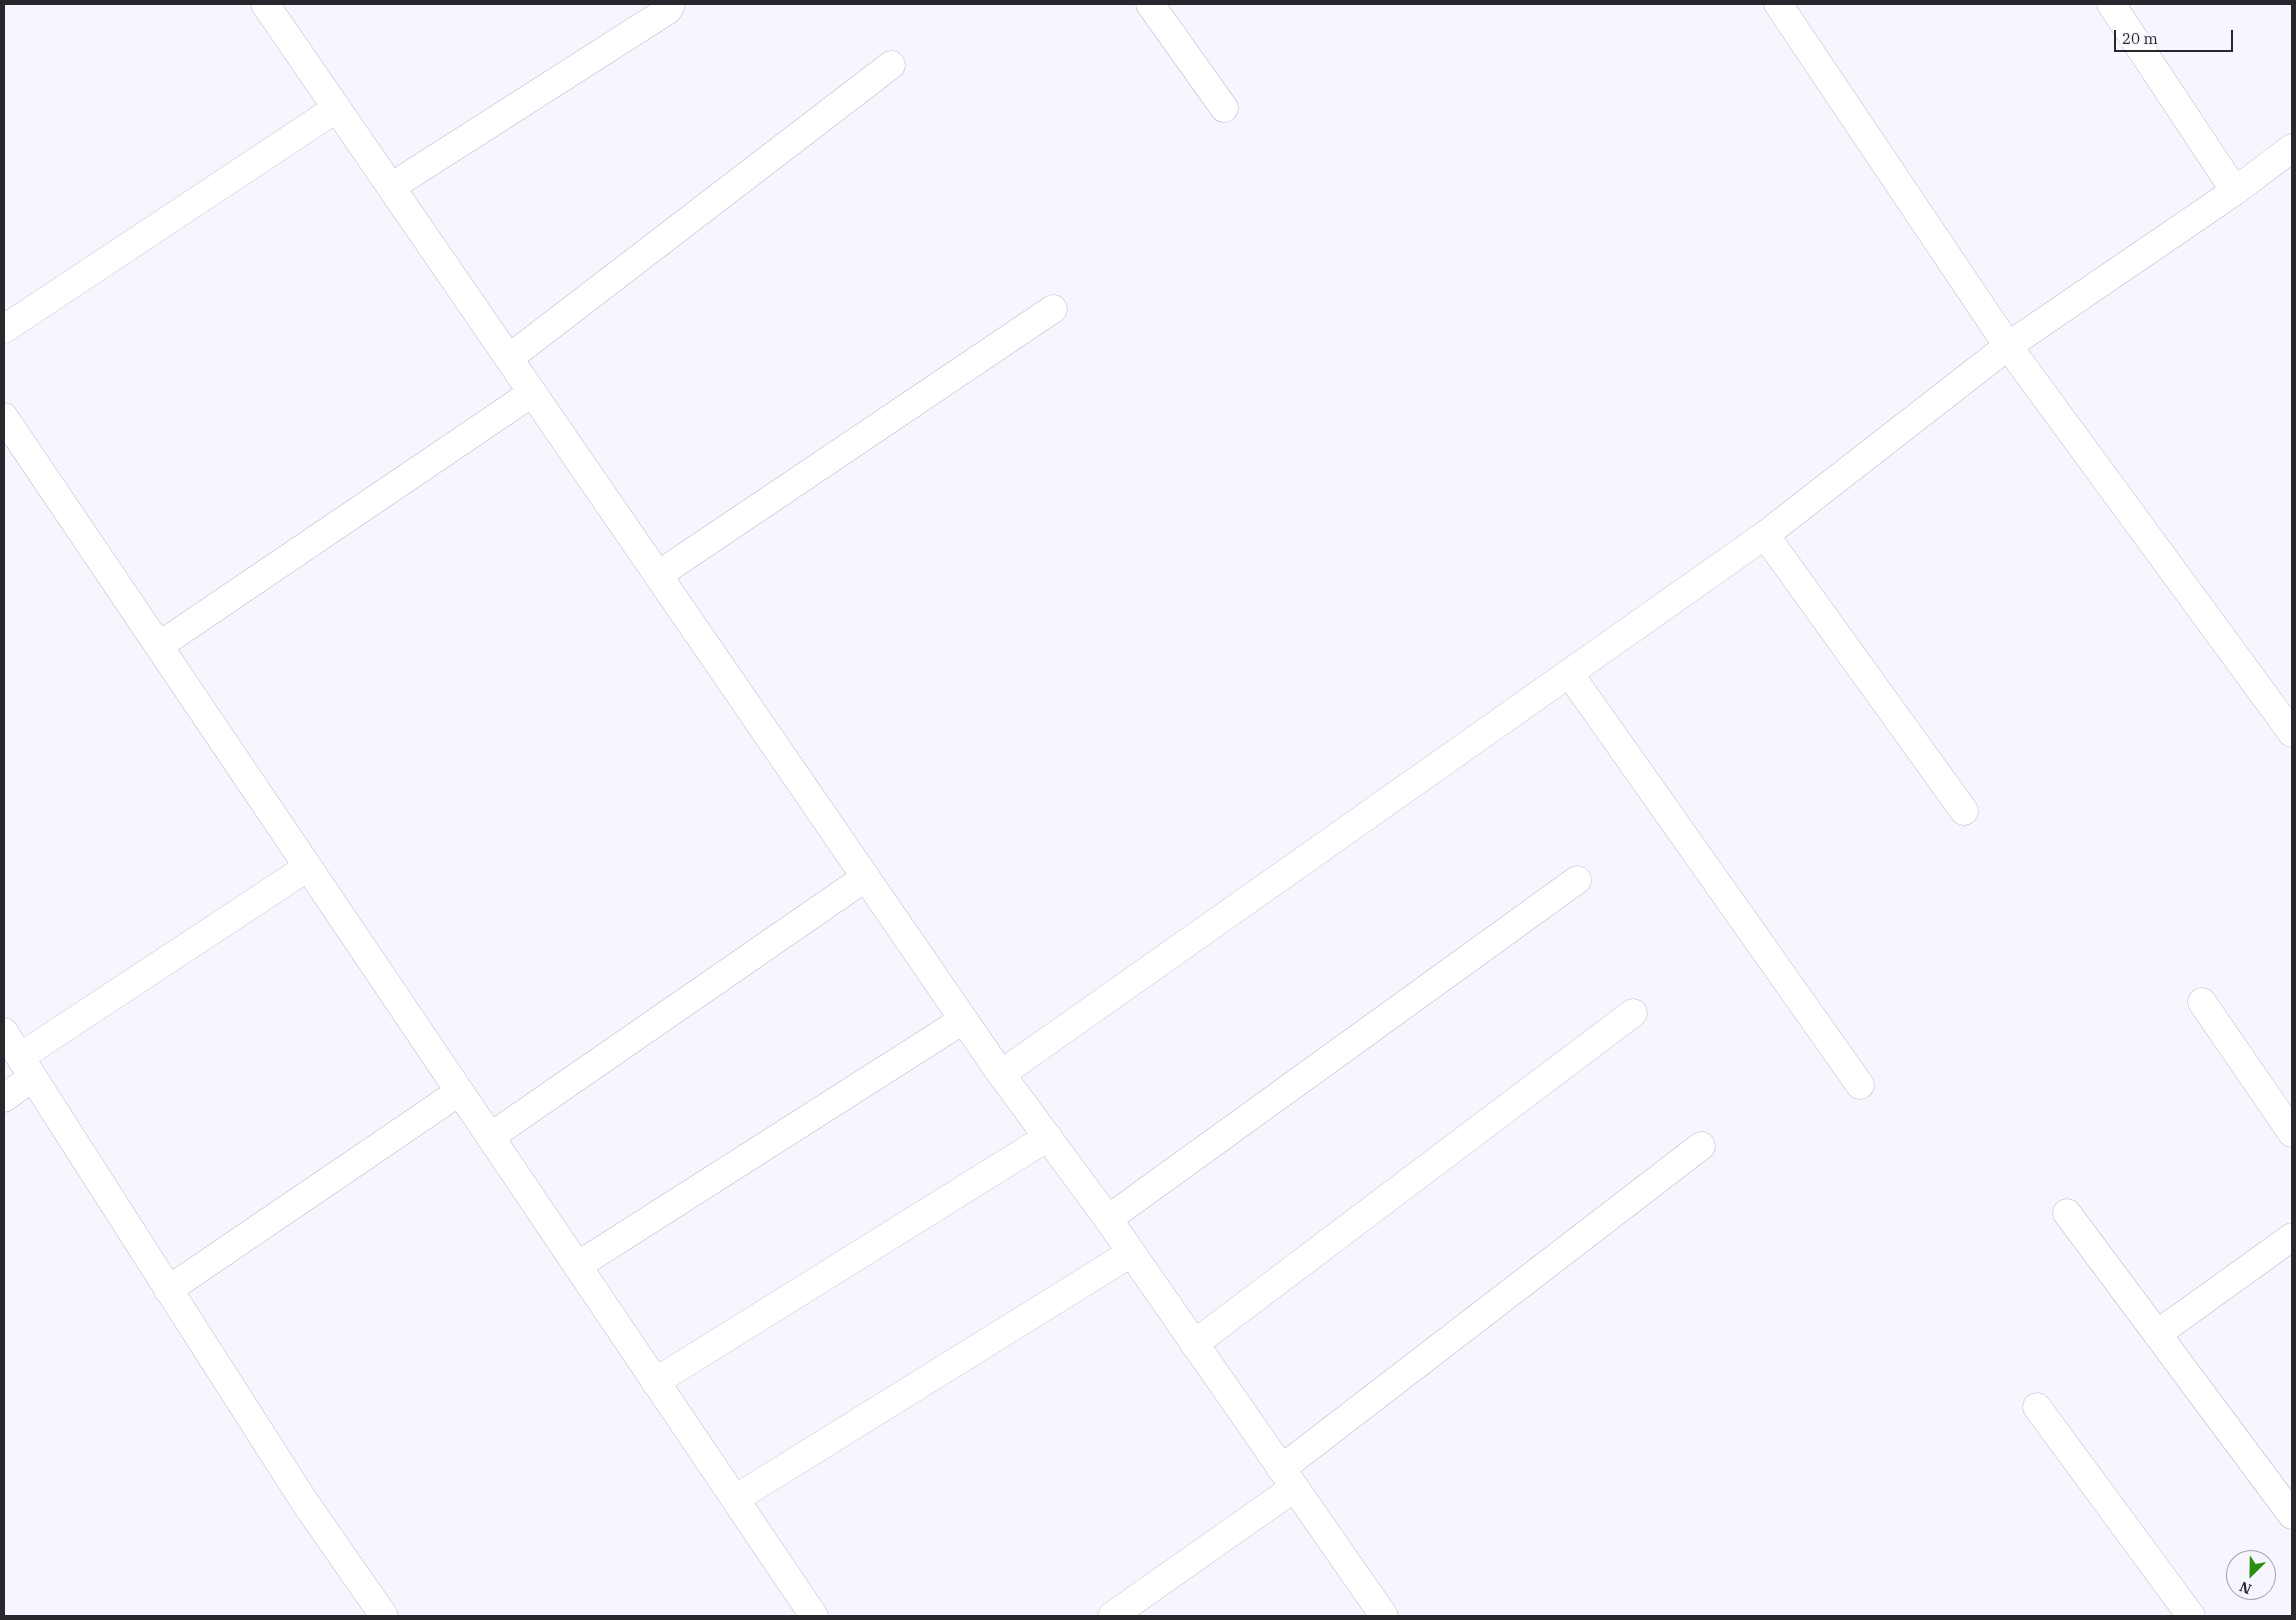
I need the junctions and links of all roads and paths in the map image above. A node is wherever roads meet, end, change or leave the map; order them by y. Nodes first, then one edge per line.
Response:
1 (265, 4) edge
2 (671, 4) edge
3 (1150, 4) edge
4 (1778, 4) edge
5 (2111, 4) edge
6 (891, 65) dead end
7 (337, 108) junction
8 (1224, 108) dead end
9 (2292, 148) edge
10 (391, 188) junction
11 (2235, 190) junction
12 (1053, 309) dead end
13 (4, 329) edge
14 (2008, 346) junction
15 (509, 358) junction
16 (532, 393) junction
17 (4, 417) edge
18 (1764, 535) junction
19 (658, 576) junction
20 (160, 645) junction
21 (1569, 673) junction
22 (2292, 732) edge
23 (1964, 811) dead end
24 (308, 867) junction
25 (866, 877) junction
26 (1577, 880) dead end
27 (2202, 1002) dead end
28 (1633, 1013) dead end
29 (964, 1020) junction
30 (4, 1032) edge
31 (27, 1067) junction
32 (1001, 1074) junction
33 (1860, 1085) dead end
34 (459, 1092) junction
35 (4, 1098) edge
36 (2292, 1133) edge
37 (490, 1137) junction
38 (1048, 1137) junction
39 (1701, 1146) dead end
40 (2067, 1213) dead end
41 (1108, 1219) junction
42 (2292, 1237) edge
43 (1131, 1252) junction
44 (577, 1266) junction
45 (168, 1290) junction
46 (2157, 1334) junction
47 (1194, 1344) junction
48 (656, 1382) junction
49 (2037, 1407) dead end
50 (1287, 1478) junction
51 (735, 1499) junction
52 (2292, 1515) edge
53 (384, 1616) edge
54 (814, 1616) edge
55 (1112, 1616) edge
56 (1384, 1616) edge
57 (2191, 1616) edge

1 - 7 street
2 - 10 street
3 - 8 street
4 - 14 street
5 - 11 street
6 - 15 street
7 - 10 street
7 - 13 street
9 - 11 street
10 - 15 street
11 - 14 street
12 - 19 street
14 - 18 street
14 - 22 street
15 - 16 street
16 - 19 street
16 - 20 street
17 - 20 street
18 - 21 street
18 - 23 street
19 - 25 street
20 - 24 street
21 - 32 street
21 - 33 street
24 - 31 street
24 - 34 street
25 - 29 street
25 - 37 street
26 - 41 street
27 - 36 street
28 - 47 street
29 - 32 street
29 - 44 street
30 - 31 street
31 - 35 street
31 - 45 street
32 - 38 street
34 - 37 street
34 - 45 street
37 - 44 street
38 - 41 street
38 - 48 street
39 - 50 street
40 - 46 street
41 - 43 street
42 - 46 street
43 - 47 street
43 - 51 street
44 - 48 street
45 - 53 street
46 - 52 street
47 - 50 street
48 - 51 street
49 - 57 street
50 - 55 street
50 - 56 street
51 - 54 street

